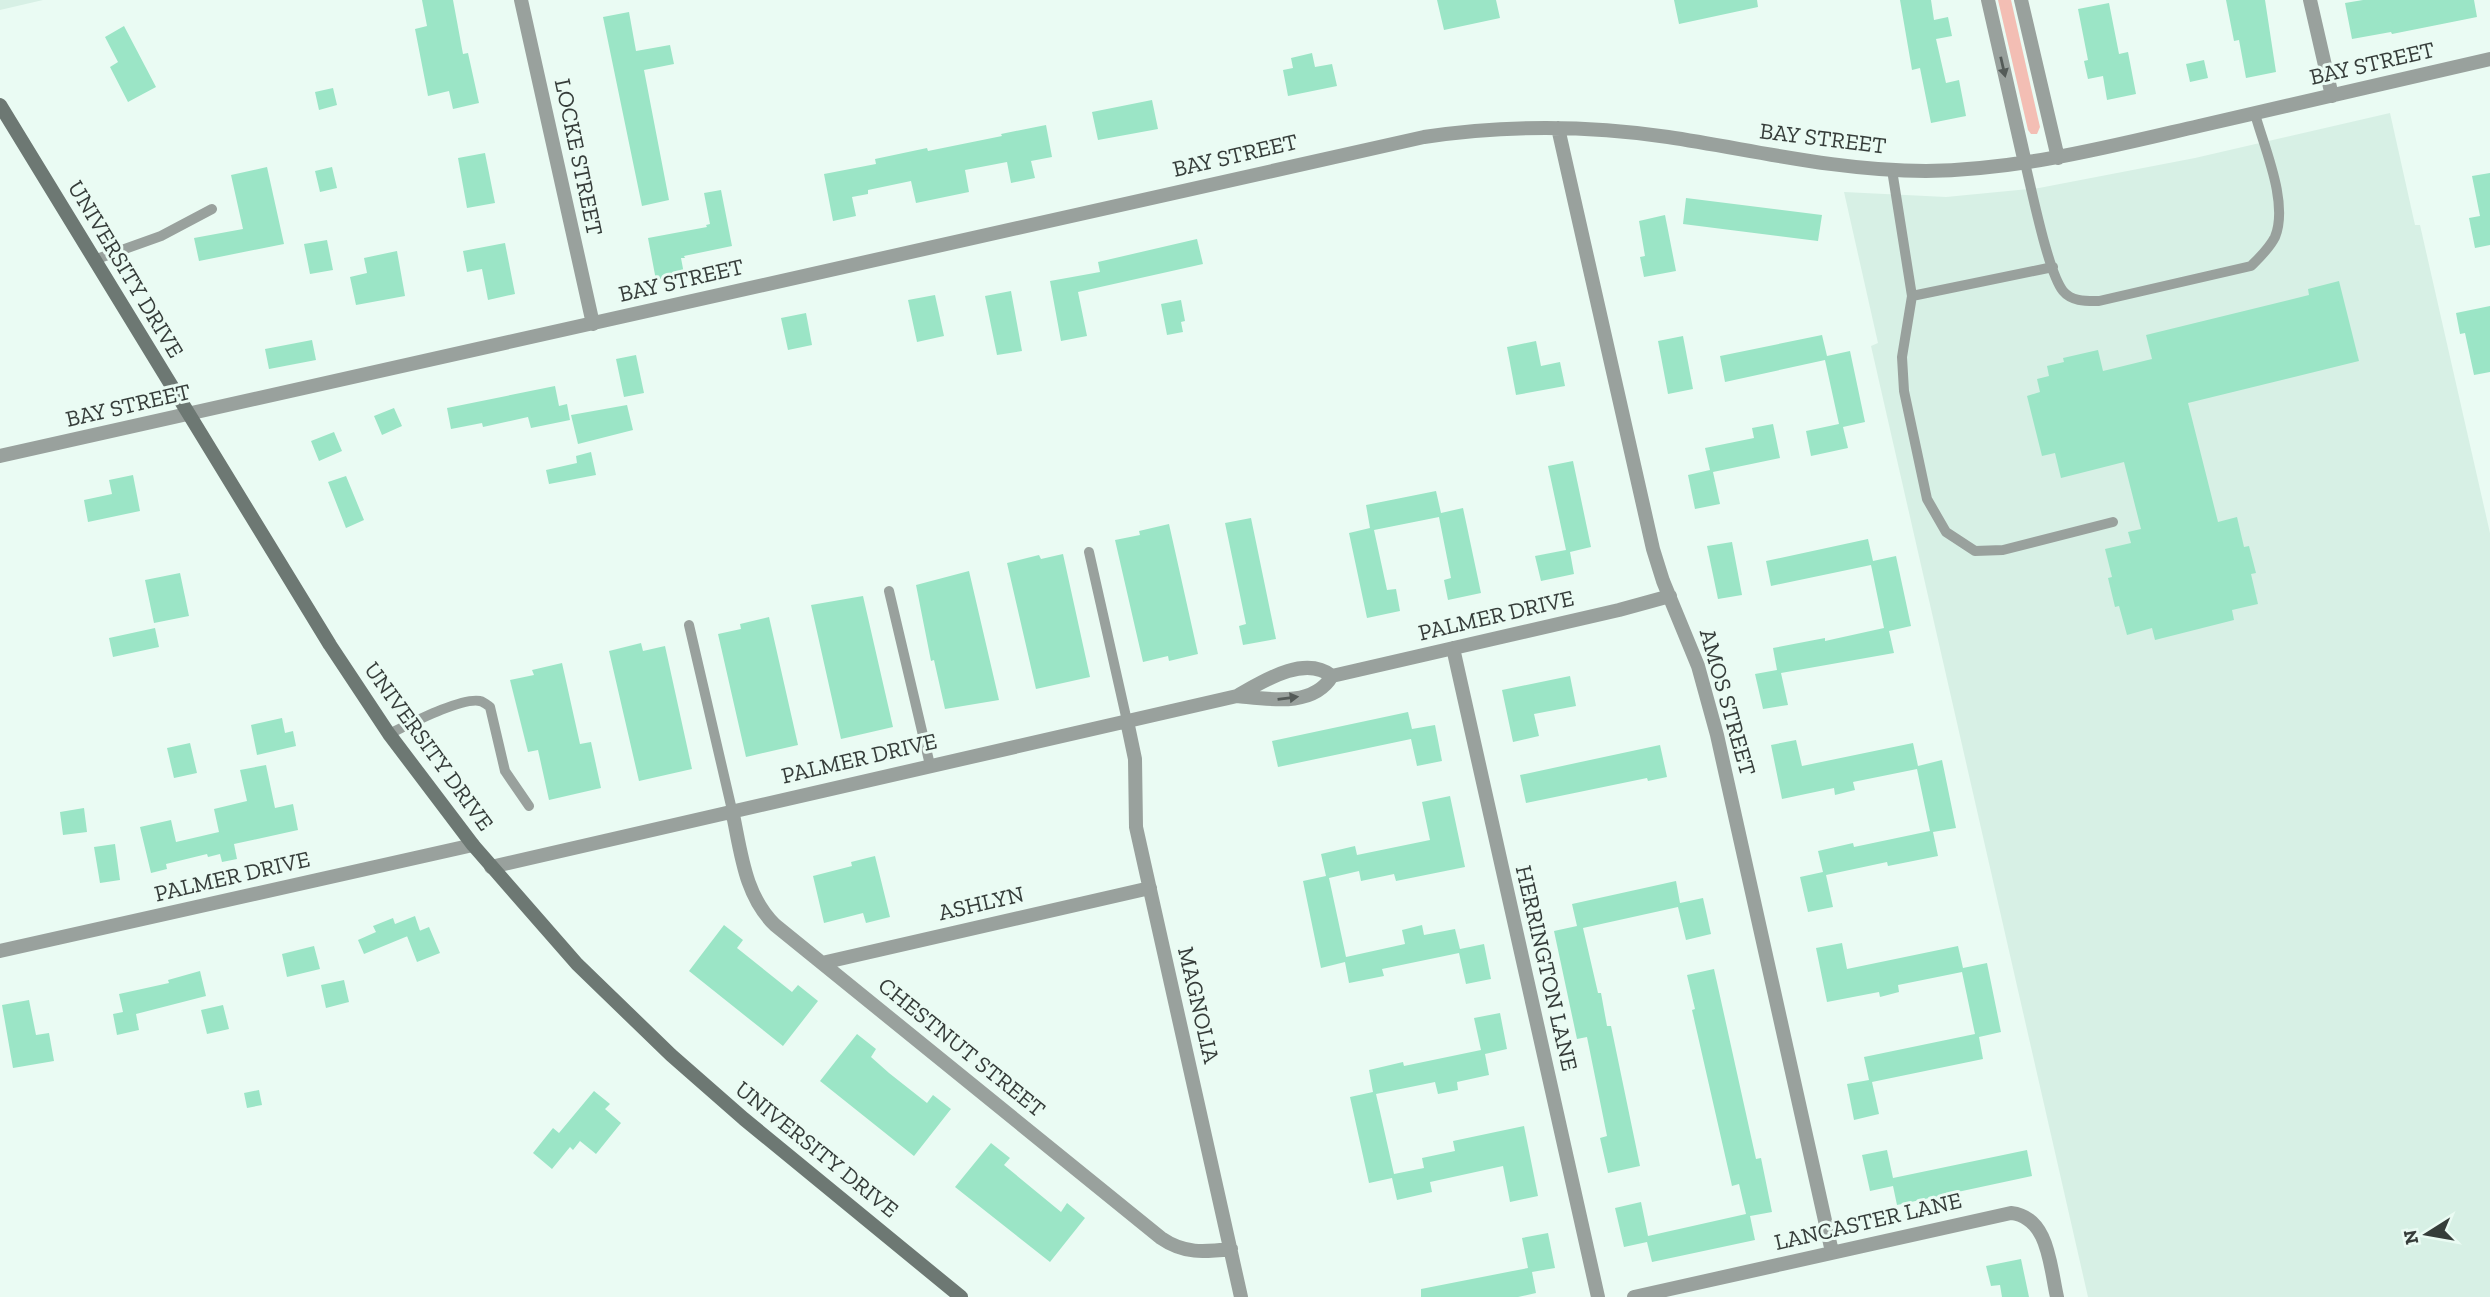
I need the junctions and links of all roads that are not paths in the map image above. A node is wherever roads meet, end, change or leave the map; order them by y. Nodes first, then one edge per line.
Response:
1 (521, 0) edge
2 (1988, 0) edge
3 (2021, 0) edge
4 (2310, 0) edge
5 (2490, 59) edge
6 (2332, 96) junction
7 (0, 105) edge
8 (2255, 114) junction
9 (1559, 128) junction
10 (2057, 158) junction
11 (2025, 163) junction
12 (1892, 170) junction
13 (212, 209) dead end
14 (94, 260) junction
15 (2053, 267) junction
16 (1912, 296) junction
17 (593, 324) junction
18 (189, 414) junction
19 (0, 456) edge
20 (2113, 522) dead end
21 (1089, 552) dead end
22 (889, 591) dead end
23 (1670, 596) junction
24 (689, 625) dead end
25 (1452, 648) junction
26 (1332, 676) junction
27 (1237, 696) junction
28 (1127, 721) junction
29 (389, 734) junction
30 (930, 765) junction
31 (529, 806) dead end
32 (732, 810) junction
33 (473, 845) junction
34 (491, 867) junction
35 (1150, 888) junction
36 (0, 951) edge
37 (822, 962) junction
38 (1231, 1249) junction
39 (1832, 1252) junction
40 (953, 1294) edge
41 (1241, 1297) edge
42 (1598, 1297) edge
43 (1634, 1297) edge
44 (2057, 1297) edge

1 - 17 street, LOCKE STREET
2 -> 11 street
3 - 10 street
4 - 6 street
5 - 6 street, BAY STREET
6 - 8 street, BAY STREET
7 - 14 main road, UNIVERSITY DRIVE
8 - 10 street, BAY STREET
8 - 15 lane
9 - 12 street, BAY STREET
9 - 17 street, BAY STREET
9 - 23 street, AMOS STREET
10 - 11 street, BAY STREET
11 - 12 street, BAY STREET
11 - 15 lane
12 - 16 lane
13 - 14 lane
14 - 18 main road, UNIVERSITY DRIVE
15 - 16 lane
16 - 20 lane
17 - 18 street, BAY STREET
18 - 19 street, BAY STREET
18 - 29 main road, UNIVERSITY DRIVE
21 - 28 lane
22 - 30 lane
23 - 25 street, PALMER DRIVE
23 - 39 street, AMOS STREET
24 - 32 lane
25 - 26 street, PALMER DRIVE
25 - 42 street, HERRINGTON LANE
27 -> 26 street, PALMER DRIVE
26 - 27 street, PALMER DRIVE
27 - 28 street, PALMER DRIVE
28 - 30 street, PALMER DRIVE
28 - 35 street, MAGNOLIA
29 - 31 lane
29 - 33 main road, UNIVERSITY DRIVE
30 - 32 street, PALMER DRIVE
32 - 34 street, PALMER DRIVE
32 - 37 street, CHESTNUT STREET
33 - 34 main road, UNIVERSITY DRIVE
33 - 36 street, PALMER DRIVE
34 - 40 main road, UNIVERSITY DRIVE
35 - 37 street, ASHLYN
35 - 38 street, MAGNOLIA
37 - 38 street, CHESTNUT STREET
38 - 41 street, MAGNOLIA
39 - 43 street, LANCASTER LANE
39 - 44 street, LANCASTER LANE

